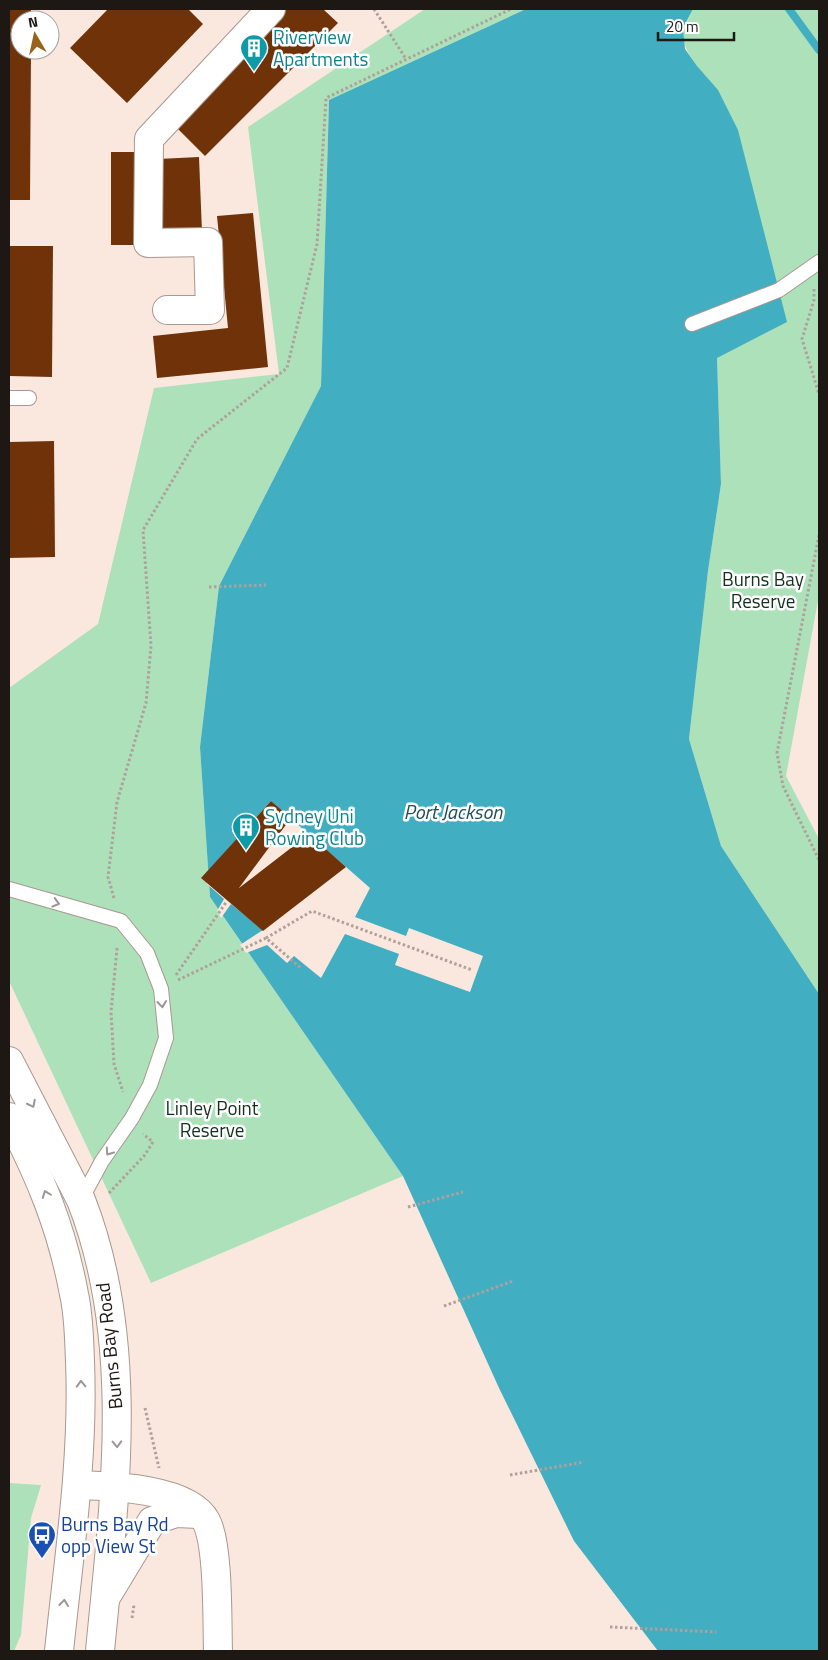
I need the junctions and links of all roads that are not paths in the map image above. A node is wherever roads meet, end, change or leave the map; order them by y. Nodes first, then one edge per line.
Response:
1 (272, 9) edge
2 (816, 264) edge
3 (167, 310) dead end
4 (692, 324) dead end
5 (9, 398) edge
6 (29, 398) dead end
7 (9, 889) edge
8 (9, 1061) edge
9 (9, 1118) edge
10 (81, 1200) junction
11 (77, 1485) junction
12 (116, 1487) junction
13 (201, 1514) junction
14 (106, 1597) junction
15 (59, 1651) edge
16 (100, 1651) edge
17 (218, 1651) edge

1 - 3 main road
2 - 4 lane
5 - 6 lane
7 -> 10 lane
8 -> 10 main road, Burns Bay Road
11 -> 9 main road, Burns Bay Road
10 -> 12 main road, Burns Bay Road
11 - 12 main road
15 -> 11 main road, Burns Bay Road
12 - 13 main road
12 - 14 main road, Burns Bay Road
13 - 14 main road
13 - 17 main road
14 - 16 main road, Burns Bay Road

